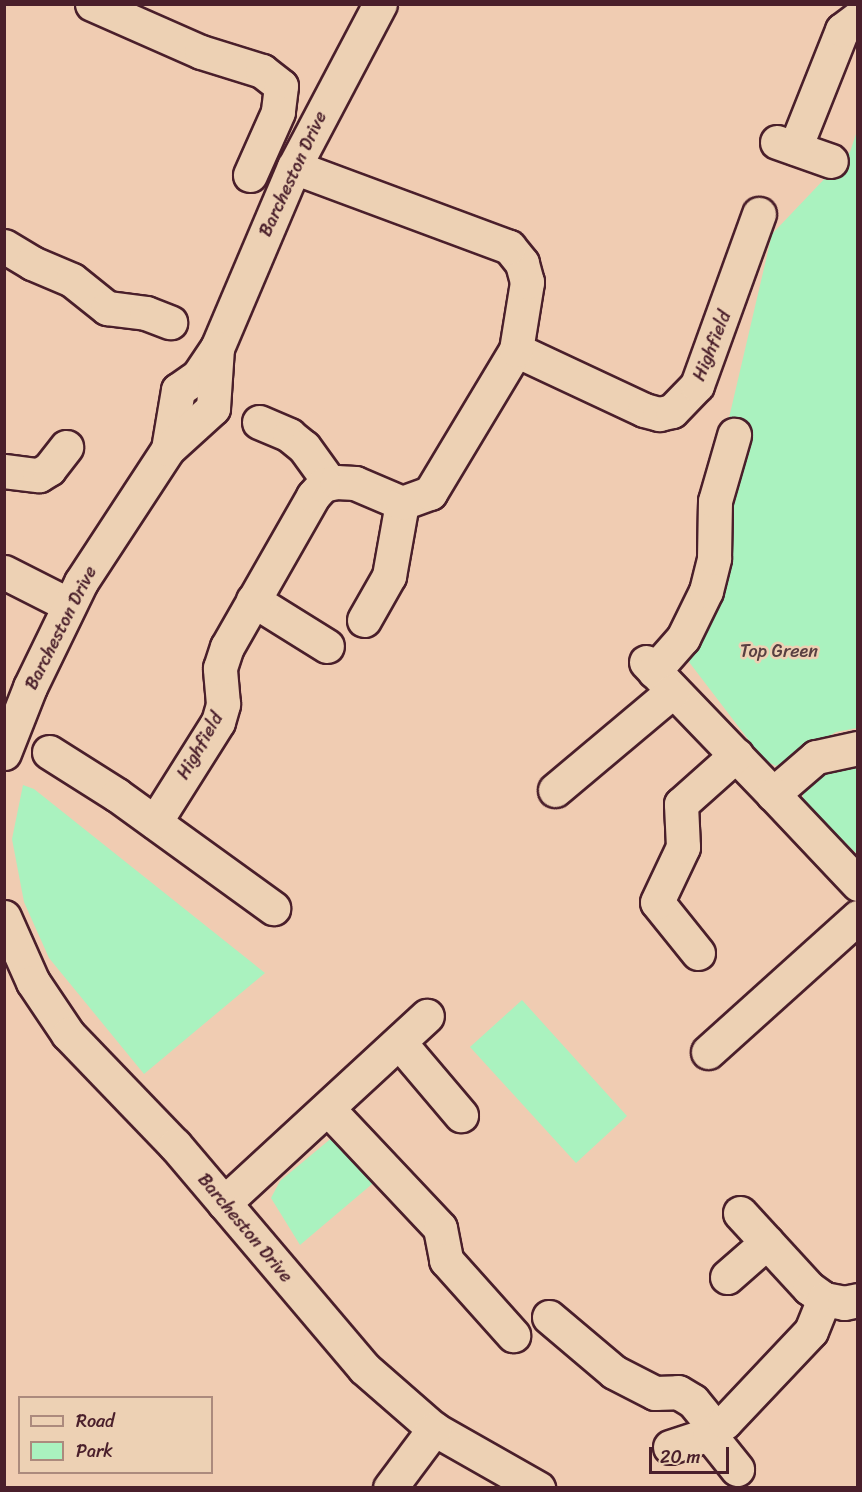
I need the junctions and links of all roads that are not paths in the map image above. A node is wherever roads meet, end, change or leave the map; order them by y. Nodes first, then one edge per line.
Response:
1 (92, 4) edge
2 (380, 4) edge
3 (858, 18) edge
4 (831, 161) dead end
5 (294, 168) junction
6 (250, 174) dead end
7 (759, 214) dead end
8 (4, 246) edge
9 (170, 322) dead end
10 (516, 350) junction
11 (259, 422) dead end
12 (734, 435) dead end
13 (66, 447) dead end
14 (4, 471) edge
15 (330, 483) junction
16 (402, 502) junction
17 (4, 572) edge
18 (254, 600) junction
19 (69, 605) junction
20 (364, 620) dead end
21 (327, 646) dead end
22 (658, 675) junction
23 (858, 748) edge
24 (49, 752) dead end
25 (4, 753) edge
26 (736, 755) junction
27 (555, 790) dead end
28 (773, 794) junction
29 (154, 822) junction
30 (858, 884) edge
31 (273, 908) dead end
32 (4, 917) edge
33 (847, 928) edge
34 (698, 953) dead end
35 (427, 1016) dead end
36 (399, 1042) junction
37 (708, 1053) dead end
38 (328, 1109) junction
39 (460, 1115) dead end
40 (224, 1203) junction
41 (740, 1213) dead end
42 (767, 1242) junction
43 (728, 1277) dead end
44 (824, 1299) junction
45 (858, 1300) edge
46 (549, 1317) dead end
47 (513, 1335) dead end
48 (434, 1429) junction
49 (713, 1432) junction
50 (670, 1447) dead end
51 (737, 1469) dead end
52 (390, 1488) edge
53 (538, 1488) edge

1 - 6 street
2 - 5 street, Barcheston Drive
3 - 4 street
5 - 10 street
5 - 19 street, Barcheston Drive
7 - 10 street, Highfield
8 - 9 street
10 - 16 street
11 - 15 street
12 - 22 street
13 - 14 street
15 - 16 street
15 - 18 street, Highfield
16 - 20 street
17 - 19 street
18 - 21 street
18 - 29 street, Highfield
19 - 25 street, Barcheston Drive
22 - 26 street
22 - 27 street
23 - 28 street
24 - 29 street
26 - 28 street
26 - 34 street
28 - 30 street
29 - 31 street
32 - 40 street, Barcheston Drive
33 - 37 street
35 - 36 street
36 - 38 street
36 - 39 street
38 - 40 street
38 - 47 street
40 - 48 street, Barcheston Drive
41 - 42 street
42 - 43 street
42 - 44 street
44 - 45 street
44 - 49 street
46 - 49 street
48 - 52 street
48 - 53 street, Barcheston Drive
49 - 50 street
49 - 51 street

